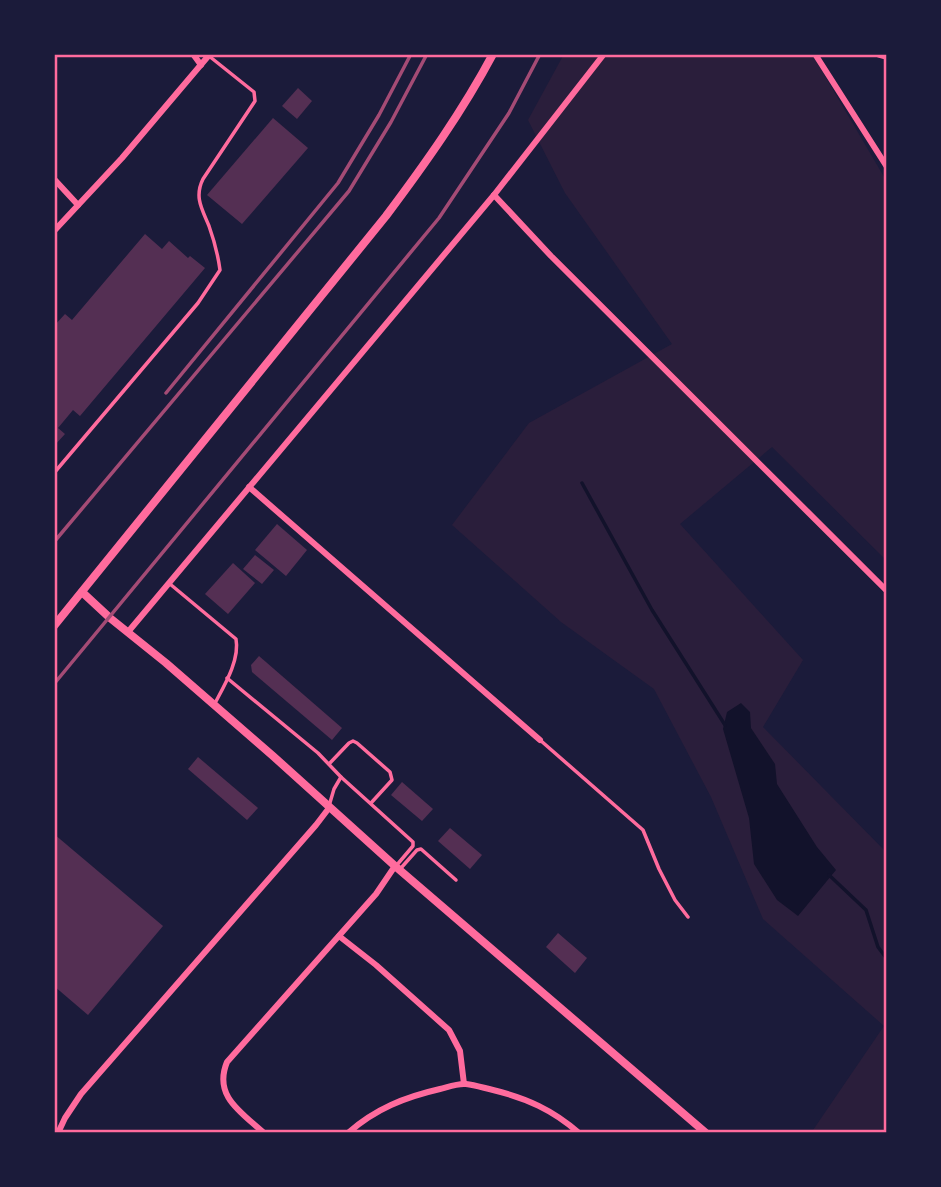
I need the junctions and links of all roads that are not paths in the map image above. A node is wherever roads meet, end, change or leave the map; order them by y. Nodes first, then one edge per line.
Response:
1 (193, 54) edge
2 (493, 54) edge
3 (604, 54) edge
4 (815, 54) edge
5 (880, 54) edge
6 (210, 55) edge
7 (887, 56) edge
8 (201, 65) junction
9 (887, 167) edge
10 (54, 179) edge
11 (494, 194) junction
12 (78, 205) junction
13 (54, 231) edge
14 (54, 473) edge
15 (249, 487) junction
16 (168, 583) junction
17 (887, 591) edge
18 (82, 592) junction
19 (54, 626) edge
20 (128, 632) junction
21 (227, 678) junction
22 (214, 705) junction
23 (540, 740) joint
24 (329, 764) junction
25 (341, 777) junction
26 (372, 803) junction
27 (329, 808) junction
28 (398, 868) junction
29 (456, 880) dead end
30 (688, 917) dead end
31 (339, 936) junction
32 (464, 1084) junction
33 (58, 1133) edge
34 (264, 1133) edge
35 (348, 1133) edge
36 (579, 1133) edge
37 (706, 1133) edge

1 - 8 street
2 - 18 street
3 - 11 street
4 - 9 street
5 - 7 street
6 - 8 street
6 - 14 lane
8 - 12 street
10 - 12 street
11 - 15 street
11 - 17 street
12 - 13 street
15 - 16 street
15 - 23 street
16 - 20 street
16 - 21 lane
18 - 19 street
18 - 20 street
20 - 22 street
21 - 22 lane
21 - 24 lane
22 - 27 street
23 - 30 lane
24 - 25 lane
24 - 26 lane
25 - 26 lane
25 - 27 lane
26 - 28 lane
27 - 28 street
27 - 33 street
28 - 29 lane
28 - 31 street
28 - 37 street
31 - 32 street
31 - 34 street
32 - 35 street
32 - 36 street

